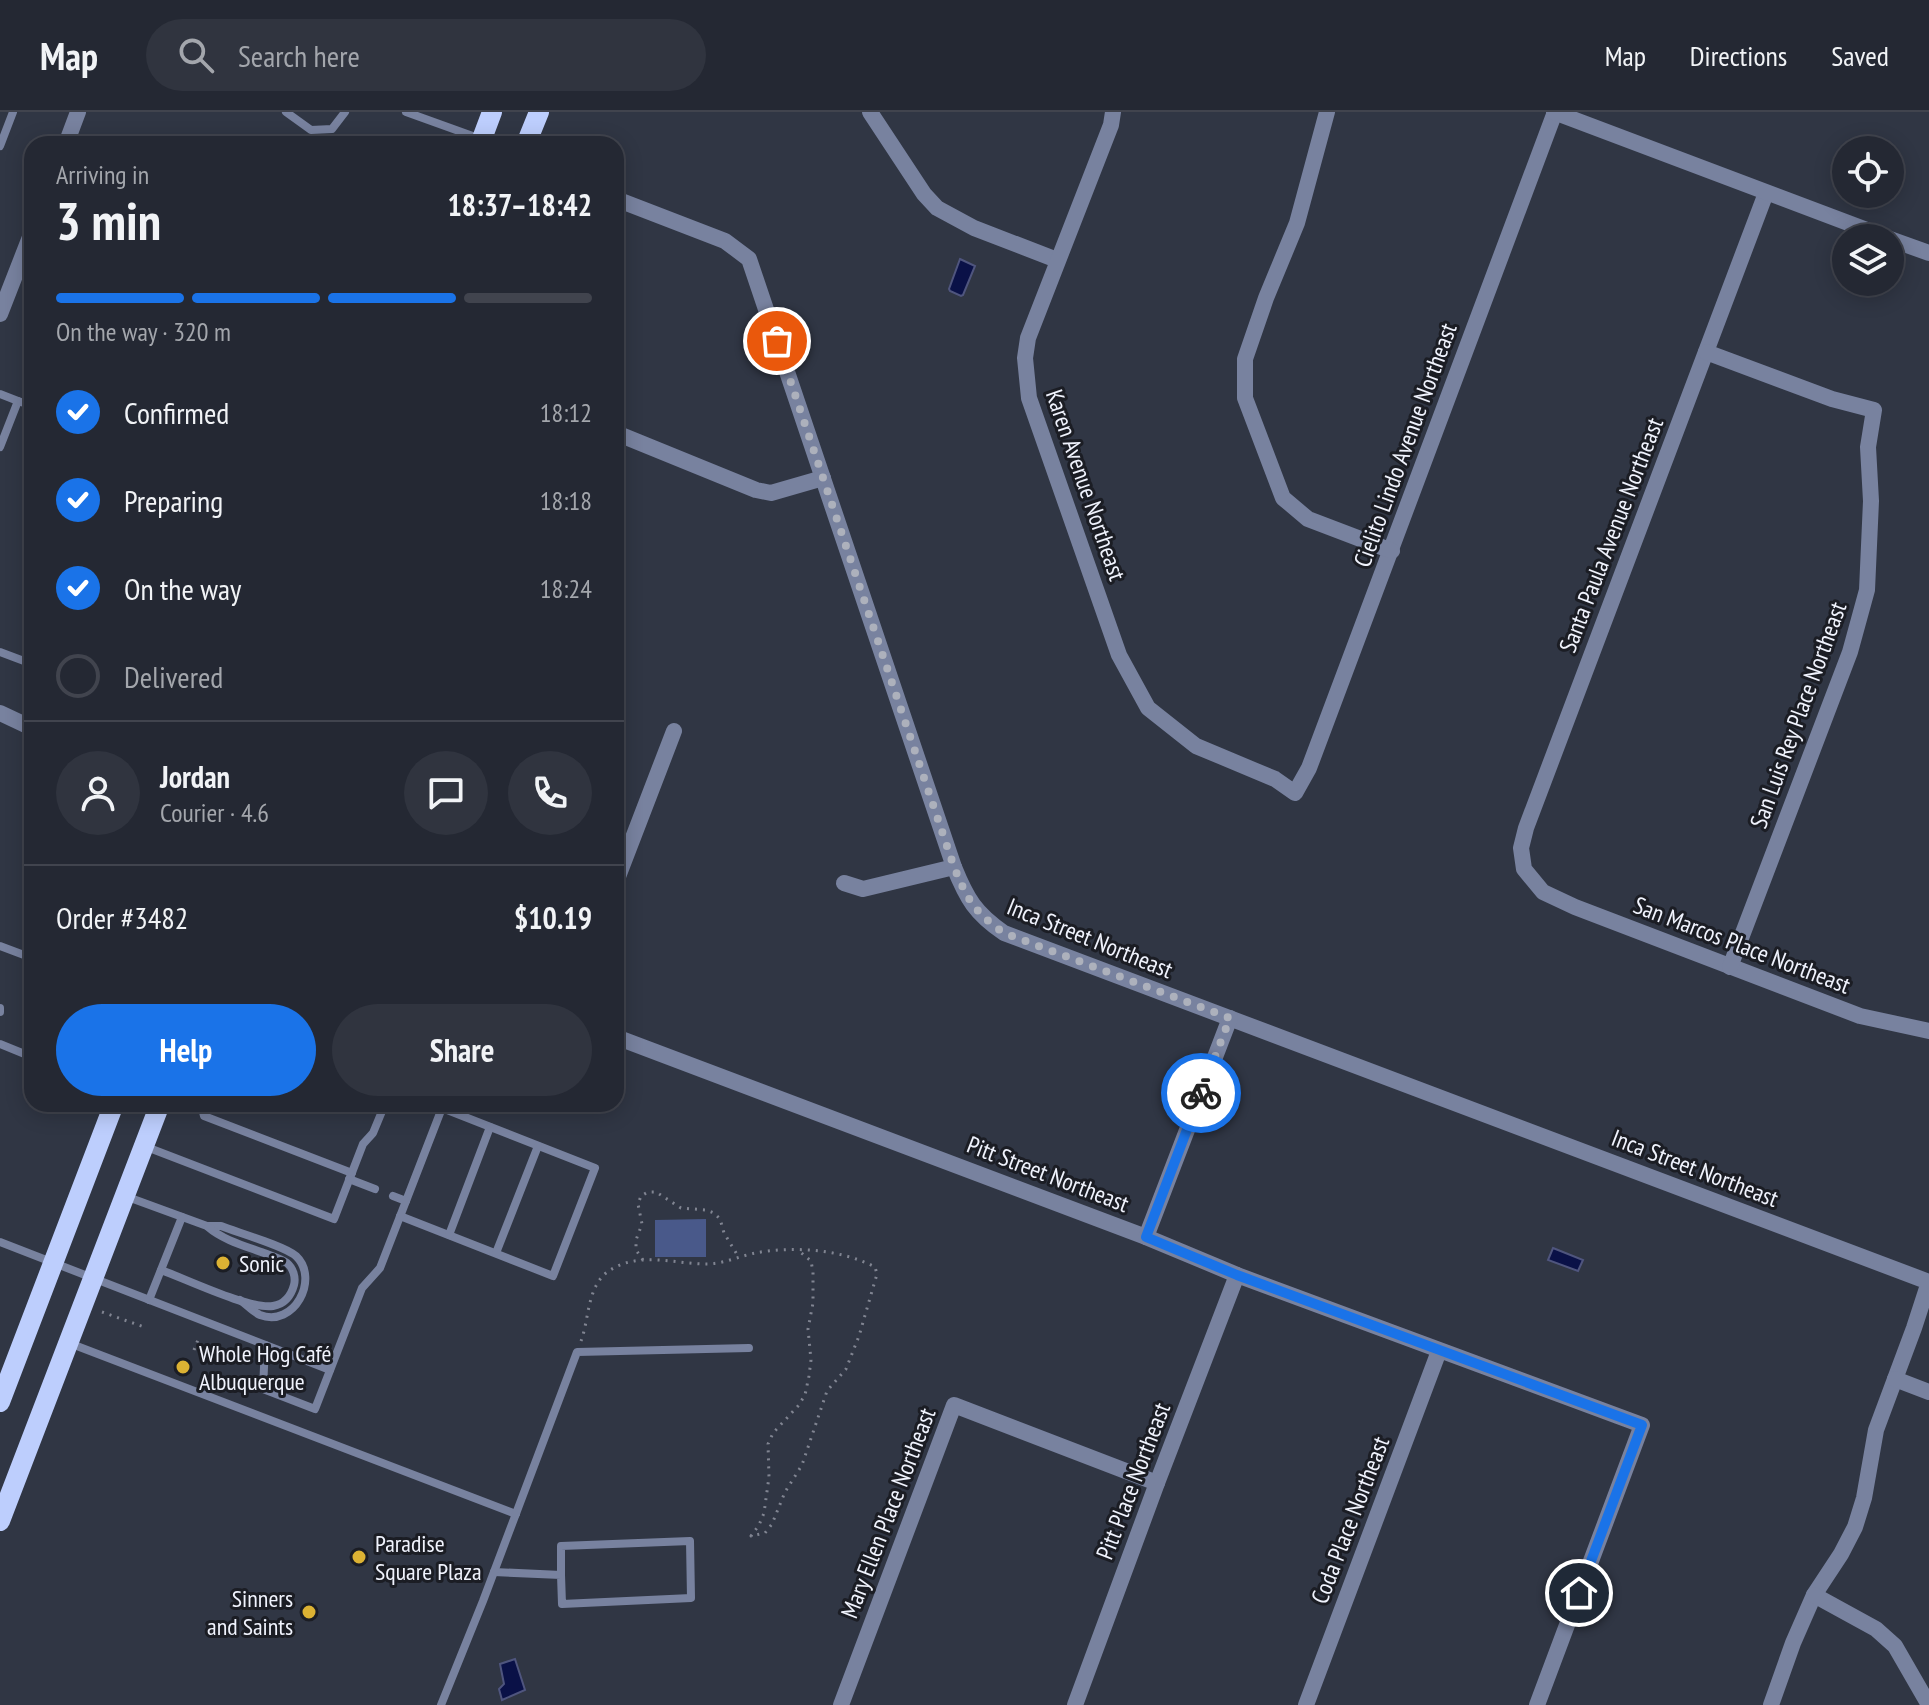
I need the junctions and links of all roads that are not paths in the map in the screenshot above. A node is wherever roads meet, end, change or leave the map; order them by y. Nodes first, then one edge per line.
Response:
1 (13, 112) edge
2 (78, 112) edge
3 (286, 112) edge
4 (345, 112) edge
5 (406, 112) edge
6 (492, 112) edge
7 (539, 112) edge
8 (870, 112) edge
9 (1113, 112) edge
10 (1327, 112) edge
11 (1555, 112) edge
12 (69, 136) edge
13 (468, 136) edge
14 (485, 136) edge
15 (529, 136) edge
16 (0, 146) edge
17 (1766, 193) junction
18 (624, 202) edge
19 (1851, 224) edge
20 (1904, 244) edge
21 (24, 252) edge
22 (1929, 253) edge
23 (1057, 260) junction
24 (0, 314) edge
25 (1706, 352) junction
26 (0, 394) edge
27 (18, 401) junction
28 (24, 403) edge
29 (624, 436) edge
30 (0, 447) edge
31 (823, 478) junction
32 (1392, 551) junction
33 (0, 652) edge
34 (24, 661) edge
35 (0, 713) edge
36 (24, 724) edge
37 (674, 731) dead end
38 (1295, 793) joint
39 (624, 861) edge
40 (954, 867) junction
41 (844, 883) dead end
42 (1543, 892) joint
43 (0, 946) edge
44 (24, 955) edge
45 (1730, 967) junction
46 (1230, 1018) junction
47 (1929, 1031) edge
48 (624, 1040) edge
49 (0, 1044) edge
50 (24, 1054) edge
51 (111, 1112) edge
52 (157, 1112) edge
53 (203, 1112) edge
54 (382, 1112) edge
55 (440, 1112) edge
56 (452, 1112) edge
57 (490, 1127) junction
58 (144, 1146) junction
59 (538, 1146) junction
60 (351, 1176) junction
61 (375, 1189) dead end
62 (124, 1196) junction
63 (393, 1196) dead end
64 (406, 1201) junction
65 (400, 1216) junction
66 (182, 1217) junction
67 (449, 1235) junction
68 (1146, 1237) junction
69 (0, 1242) edge
70 (496, 1253) junction
71 (53, 1263) junction
72 (161, 1270) junction
73 (1237, 1275) junction
74 (93, 1279) junction
75 (1929, 1282) edge
76 (149, 1300) junction
77 (68, 1343) junction
78 (265, 1345) junction
79 (749, 1348) dead end
80 (1439, 1351) junction
81 (330, 1370) junction
82 (1895, 1379) junction
83 (1929, 1392) edge
84 (0, 1402) edge
85 (1157, 1483) junction
86 (516, 1514) junction
87 (0, 1521) edge
88 (494, 1572) junction
89 (561, 1575) junction
90 (1814, 1595) junction
91 (441, 1705) edge
92 (841, 1705) edge
93 (1075, 1705) edge
94 (1306, 1705) edge
95 (1537, 1705) edge
96 (1771, 1705) edge
97 (1929, 1705) edge

1 - 16 lane
2 - 12 street
3 - 4 lane
5 - 13 lane
6 - 14 main road
7 - 15 main road
8 - 23 street
9 - 23 street, Karen Avenue Northeast
10 - 32 street
11 - 17 street
11 - 32 street, Cielito Lindo Avenue Northeast
17 - 19 street
17 - 25 street, Santa Paula Avenue Northeast
18 - 31 street, Inca Street Northeast
20 - 22 street
21 - 24 street
23 - 38 street, Karen Avenue Northeast
25 - 42 street, Santa Paula Avenue Northeast
25 - 45 street, San Luis Rey Place Northeast
26 - 27 lane
27 - 28 lane
27 - 30 lane
29 - 31 street
31 - 40 street, Inca Street Northeast
32 - 38 street, Cielito Lindo Avenue Northeast
33 - 34 lane
35 - 36 street
37 - 39 street
40 - 41 street
40 - 46 street, Inca Street Northeast
42 - 45 street, San Marcos Place Northeast
43 - 44 lane
45 - 47 street, San Marcos Place Northeast
46 - 68 street
46 - 75 street, Inca Street Northeast
48 - 68 street, Pitt Street Northeast
49 - 50 lane
51 - 71 main road
52 - 58 main road
53 - 60 lane
54 - 60 lane
55 - 64 lane
56 - 57 lane
57 - 59 lane
57 - 67 lane
58 - 60 lane
58 - 62 main road
59 - 70 lane
59 - 70 lane
60 - 61 lane
62 - 66 lane
62 - 74 main road
63 - 64 lane
64 - 65 lane
65 - 67 lane
65 - 81 lane
66 - 72 lane
66 - 72 lane
67 - 70 lane
68 - 73 street, Pitt Street Northeast
69 - 71 lane
71 - 74 lane
71 - 84 main road
72 - 76 lane
73 - 80 street, Pitt Street Northeast
73 - 85 street, Pitt Place Northeast
74 - 76 lane
74 - 77 main road
75 - 82 street
76 - 78 lane
77 - 86 lane
77 - 87 main road
78 - 81 lane
78 - 81 lane
79 - 86 lane
80 - 94 street, Coda Place Northeast
80 - 95 street, Pitt Street Northeast
82 - 83 street
82 - 90 street
85 - 92 street, Mary Ellen Place Northeast
85 - 93 street, Pitt Place Northeast
86 - 88 lane
88 - 89 lane
88 - 91 lane
89 - 89 lane
90 - 96 street
90 - 97 street

